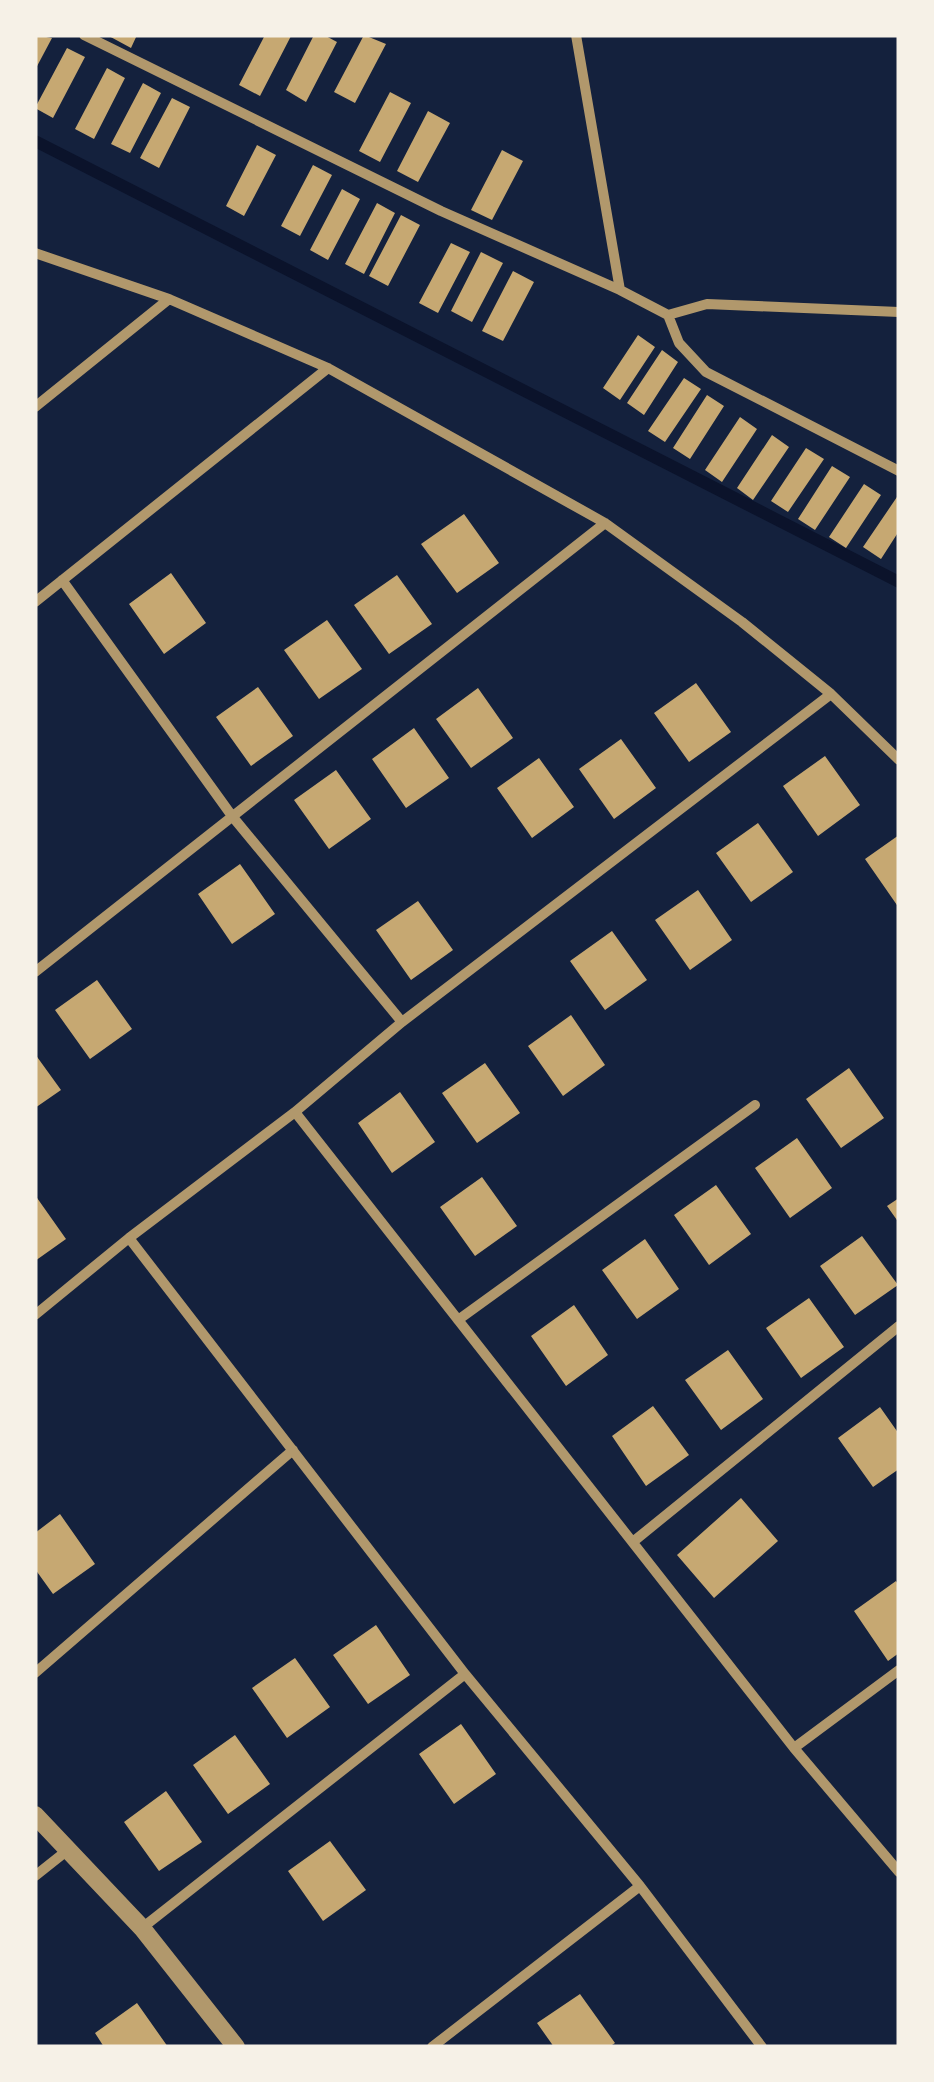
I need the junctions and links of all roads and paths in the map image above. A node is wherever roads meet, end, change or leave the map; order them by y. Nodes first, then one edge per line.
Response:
1 (84, 35) edge
2 (576, 35) edge
3 (35, 253) edge
4 (620, 290) junction
5 (169, 299) junction
6 (899, 312) edge
7 (668, 315) junction
8 (328, 368) junction
9 (35, 407) edge
10 (899, 471) edge
11 (605, 523) junction
12 (62, 580) junction
13 (35, 602) edge
14 (831, 694) junction
15 (899, 760) edge
16 (232, 816) junction
17 (35, 972) edge
18 (402, 1022) junction
19 (756, 1105) dead end
20 (295, 1112) junction
21 (129, 1238) junction
22 (35, 1315) edge
23 (458, 1320) junction
24 (899, 1326) edge
25 (293, 1450) junction
26 (634, 1541) junction
27 (899, 1670) edge
28 (35, 1673) edge
29 (465, 1674) junction
30 (794, 1748) junction
31 (35, 1814) edge
32 (69, 1849) junction
33 (899, 1872) edge
34 (35, 1876) edge
35 (640, 1886) junction
36 (142, 1928) junction
37 (236, 2047) edge
38 (432, 2047) edge
39 (762, 2047) edge

1 - 4 street
2 - 4 street
3 - 5 street
4 - 7 street
5 - 8 street
5 - 9 street
6 - 7 street
7 - 10 street
8 - 11 street
8 - 12 street
11 - 14 street
11 - 16 street
12 - 13 street
12 - 16 street
14 - 15 street
14 - 18 street
16 - 17 street
16 - 18 street
18 - 20 street
19 - 23 street
20 - 21 street
20 - 23 street
21 - 22 street
21 - 25 street
23 - 26 street
24 - 26 street
25 - 28 street
25 - 29 street
26 - 30 street
27 - 30 street
29 - 35 street
29 - 36 street
30 - 33 street
31 - 32 street
32 - 34 street
32 - 36 street
35 - 38 street
35 - 39 street
36 - 37 street

